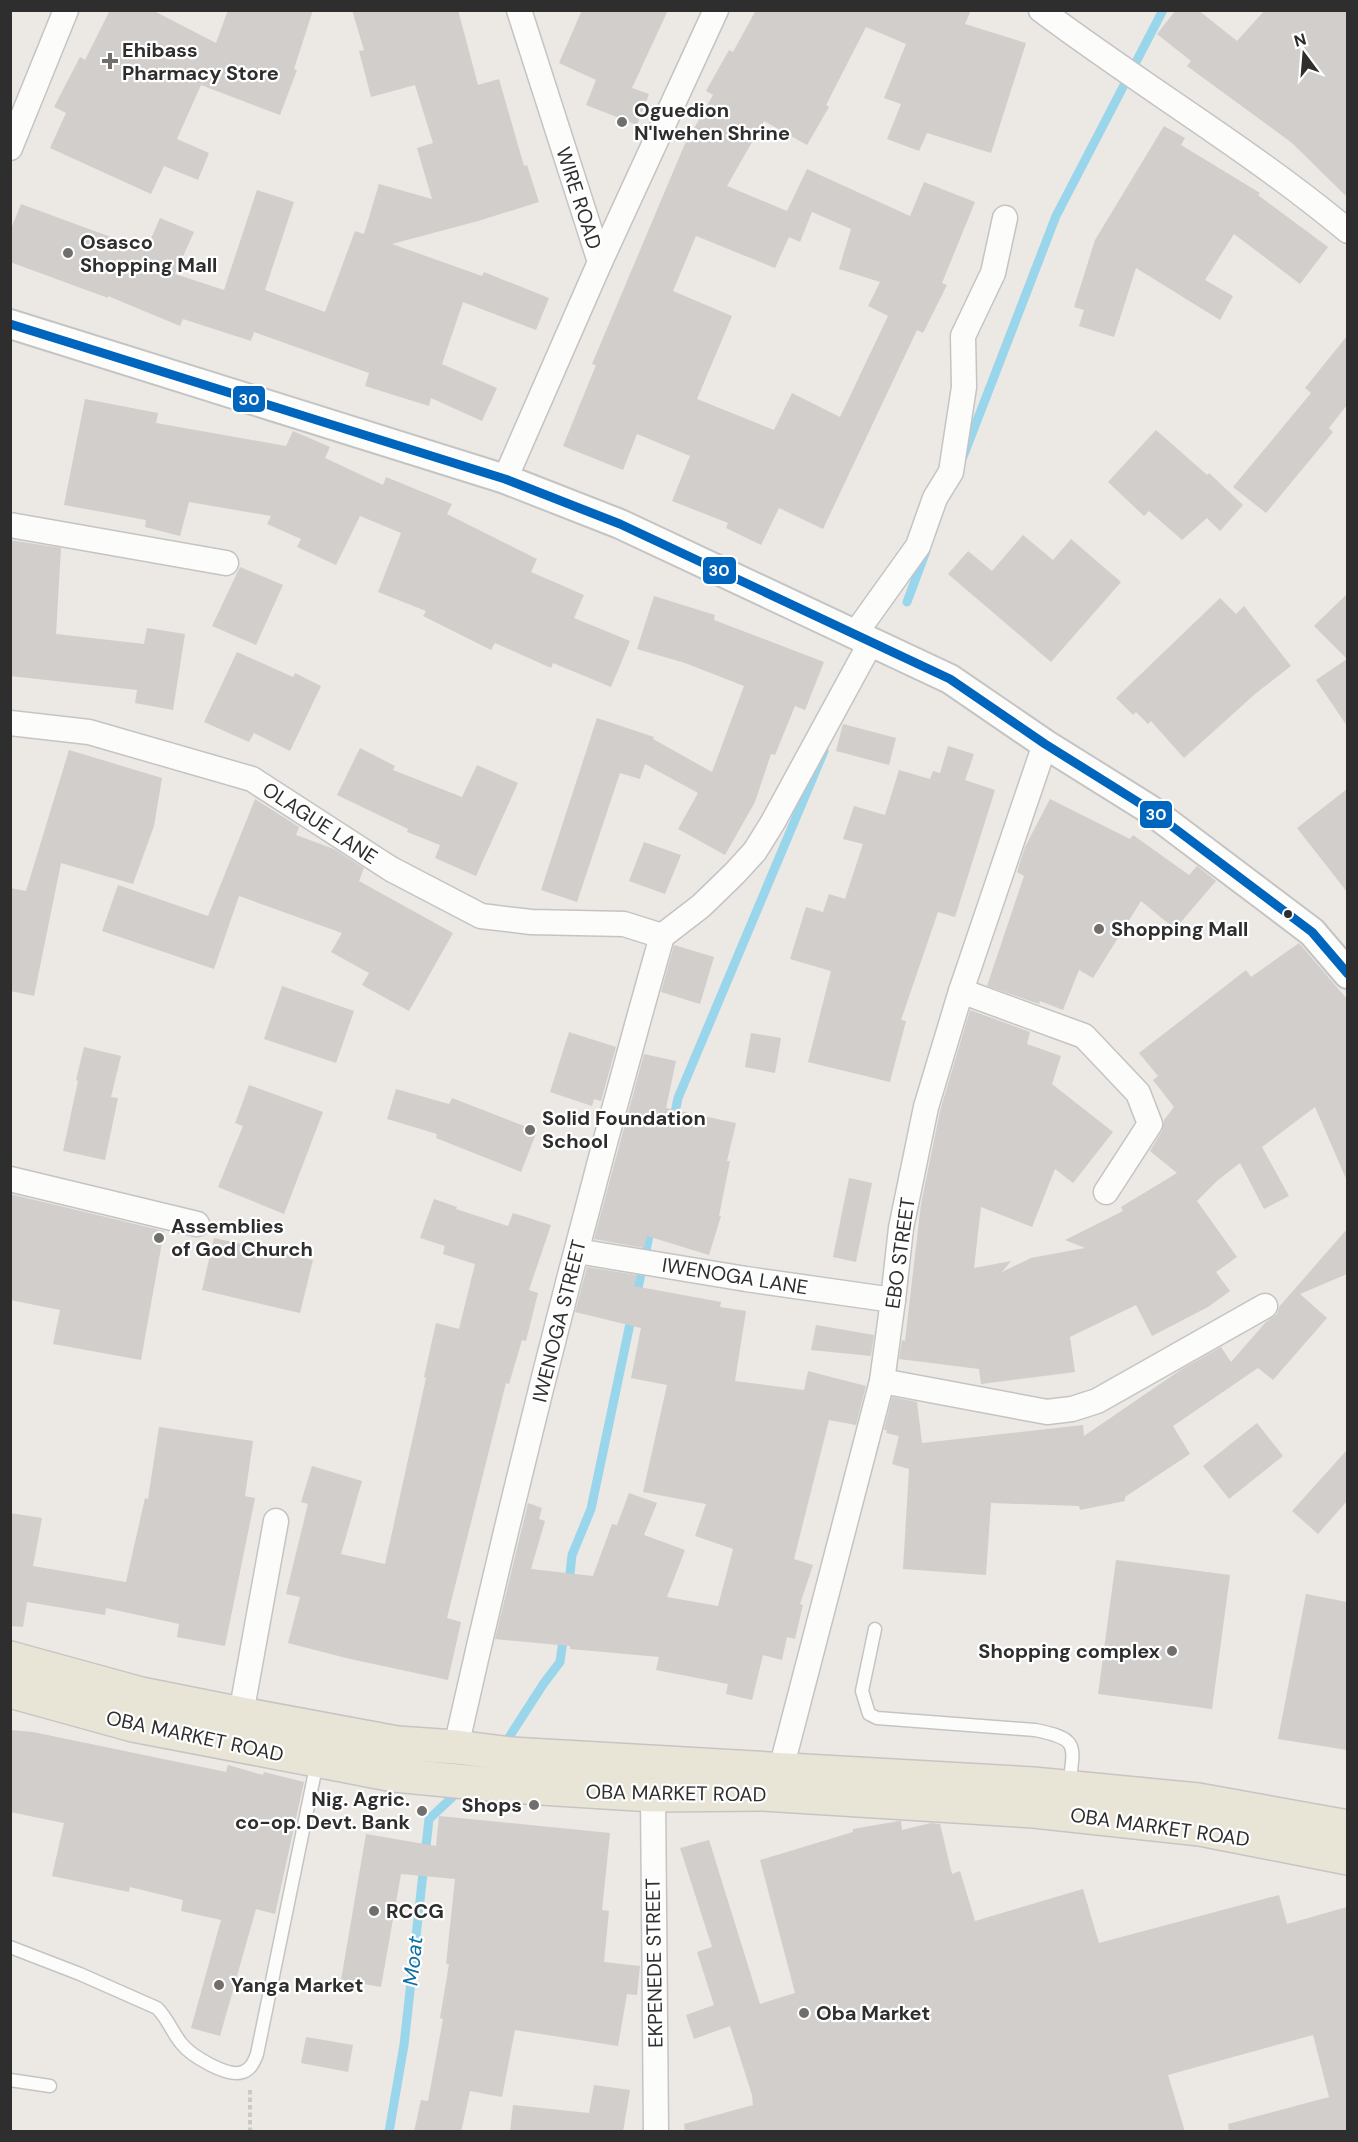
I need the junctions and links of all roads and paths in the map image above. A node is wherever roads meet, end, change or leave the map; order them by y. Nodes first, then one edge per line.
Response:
1 (66, 10) edge
2 (519, 10) edge
3 (716, 10) edge
4 (1041, 10) edge
5 (10, 148) edge
6 (1005, 218) dead end
7 (1347, 231) edge
8 (600, 262) junction
9 (10, 324) edge
10 (505, 479) junction
11 (10, 525) edge
12 (226, 563) dead end
13 (863, 638) junction
14 (10, 723) edge
15 (1046, 744) junction
16 (662, 936) junction
17 (1347, 974) edge
18 (961, 991) junction
19 (10, 1179) edge
20 (1106, 1192) dead end
21 (197, 1224) dead end
22 (577, 1251) junction
23 (893, 1300) junction
24 (1264, 1306) dead end
25 (882, 1381) junction
26 (276, 1521) dead end
27 (875, 1629) dead end
28 (10, 1658) edge
29 (10, 1691) edge
30 (241, 1714) junction
31 (456, 1747) junction
32 (317, 1761) junction
33 (781, 1769) junction
34 (1069, 1788) junction
35 (653, 1795) junction
36 (1347, 1827) edge
37 (1347, 1858) edge
38 (10, 1947) edge
39 (253, 2064) junction
40 (10, 2080) edge
41 (50, 2086) dead end
42 (250, 2132) edge
43 (656, 2132) edge

1 - 5 street
2 - 8 street, WIRE ROAD
3 - 8 street
4 - 7 street
6 - 13 street
8 - 10 street, WIRE ROAD
9 - 10 street
10 - 13 street
11 - 12 street
13 - 15 street
13 - 16 street
14 - 16 street, OLAGUE LANE
15 - 17 street
15 - 18 street, EBO STREET
16 - 22 street, IWENOGA STREET
18 - 20 street
18 - 23 street, EBO STREET
19 - 21 street
22 - 23 street, IWENOGA LANE
22 - 31 street, IWENOGA STREET
23 - 25 street, EBO STREET
24 - 25 street
25 - 33 street, EBO STREET
26 - 30 street
27 - 34 lane
28 - 30 main road, OBA MARKET ROAD
29 - 32 main road, OBA MARKET ROAD
30 - 31 main road, OBA MARKET ROAD
31 - 33 main road, OBA MARKET ROAD
32 - 35 main road, OBA MARKET ROAD
32 - 39 lane
33 - 34 main road, OBA MARKET ROAD
34 - 36 main road, OBA MARKET ROAD
35 - 37 main road, OBA MARKET ROAD
35 - 43 street, EKPENEDE STREET
38 - 39 lane
39 - 42 path
40 - 41 lane

